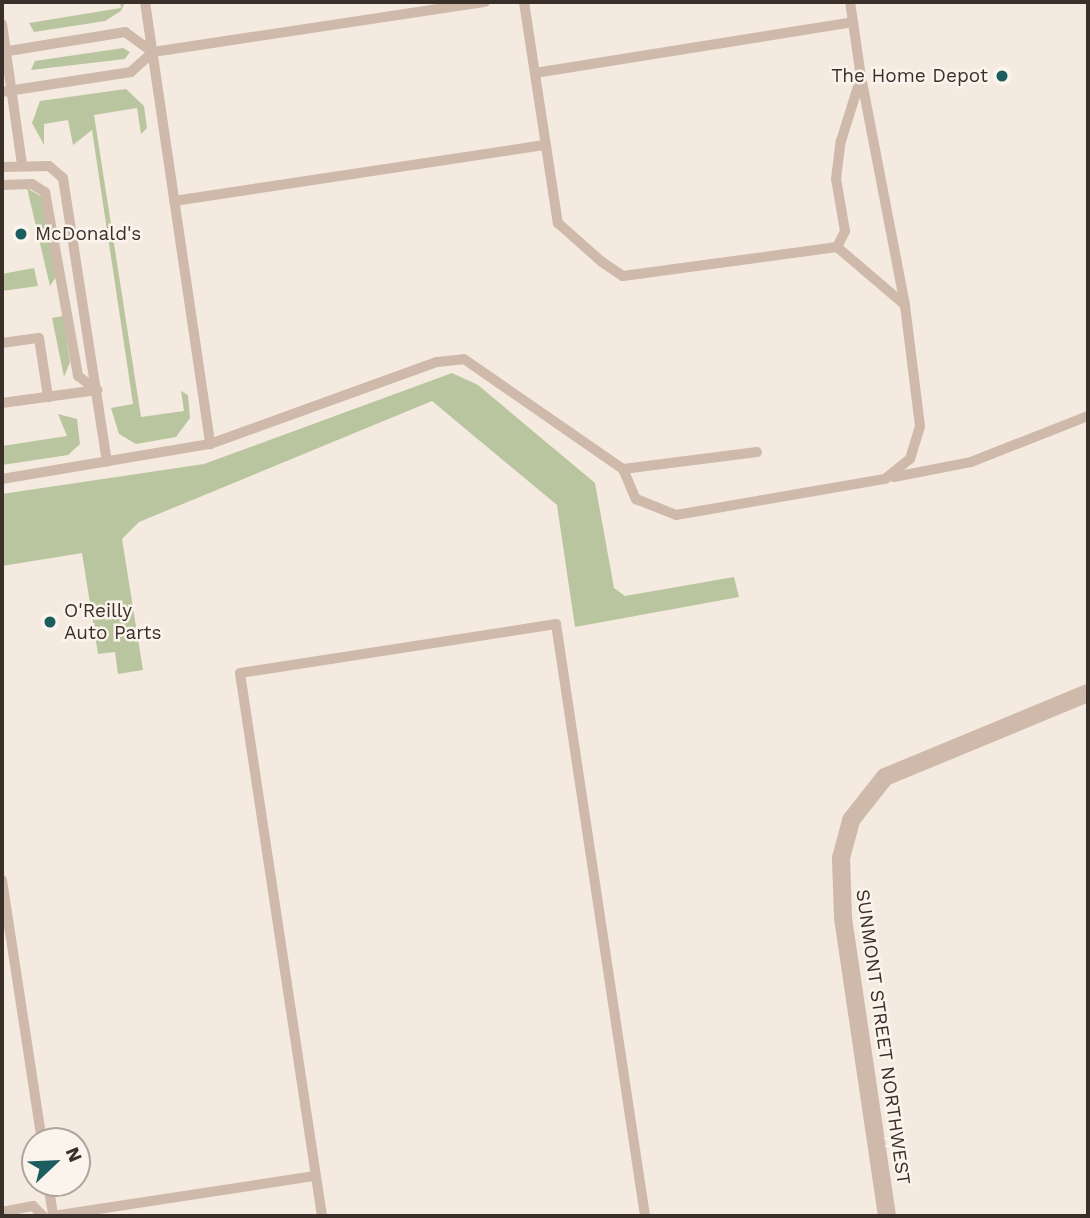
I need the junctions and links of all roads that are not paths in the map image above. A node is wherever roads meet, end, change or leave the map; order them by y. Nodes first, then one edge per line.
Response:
1 (145, 2) edge
2 (485, 2) edge
3 (524, 2) edge
4 (850, 2) edge
5 (853, 22) junction
6 (2, 24) edge
7 (4, 51) edge
8 (153, 52) junction
9 (535, 73) junction
10 (861, 77) junction
11 (7, 92) edge
12 (546, 145) junction
13 (22, 163) junction
14 (2, 167) edge
15 (2, 185) edge
16 (174, 201) junction
17 (837, 247) junction
18 (905, 305) junction
19 (2, 343) edge
20 (96, 390) junction
21 (48, 397) junction
22 (2, 403) edge
23 (1088, 416) edge
24 (210, 444) junction
25 (757, 452) dead end
26 (107, 462) junction
27 (623, 469) junction
28 (2, 479) edge
29 (885, 479) junction
30 (1088, 693) edge
31 (2, 880) edge
32 (40, 1127) edge
33 (315, 1176) junction
34 (50, 1197) edge
35 (2, 1212) edge
36 (43, 1216) edge
37 (52, 1216) edge
38 (322, 1216) edge
39 (645, 1216) edge
40 (887, 1216) edge

1 - 8 lane
2 - 8 lane
3 - 9 lane
4 - 5 lane
5 - 9 lane
5 - 10 lane
6 - 7 lane
7 - 8 lane
7 - 11 lane
8 - 11 lane
8 - 16 lane
9 - 12 lane
10 - 17 lane
10 - 18 lane
11 - 13 lane
12 - 16 lane
12 - 17 lane
13 - 14 lane
13 - 20 lane
15 - 20 lane
16 - 24 lane
17 - 18 lane
18 - 29 lane
19 - 21 lane
20 - 21 lane
20 - 26 lane
21 - 22 lane
23 - 29 lane
24 - 26 lane
24 - 27 lane
25 - 27 lane
26 - 28 lane
27 - 29 lane
30 - 40 street, SUNMONT STREET NORTHWEST
31 - 32 lane
33 - 37 lane
33 - 38 lane
33 - 39 lane
34 - 37 lane
35 - 36 lane

